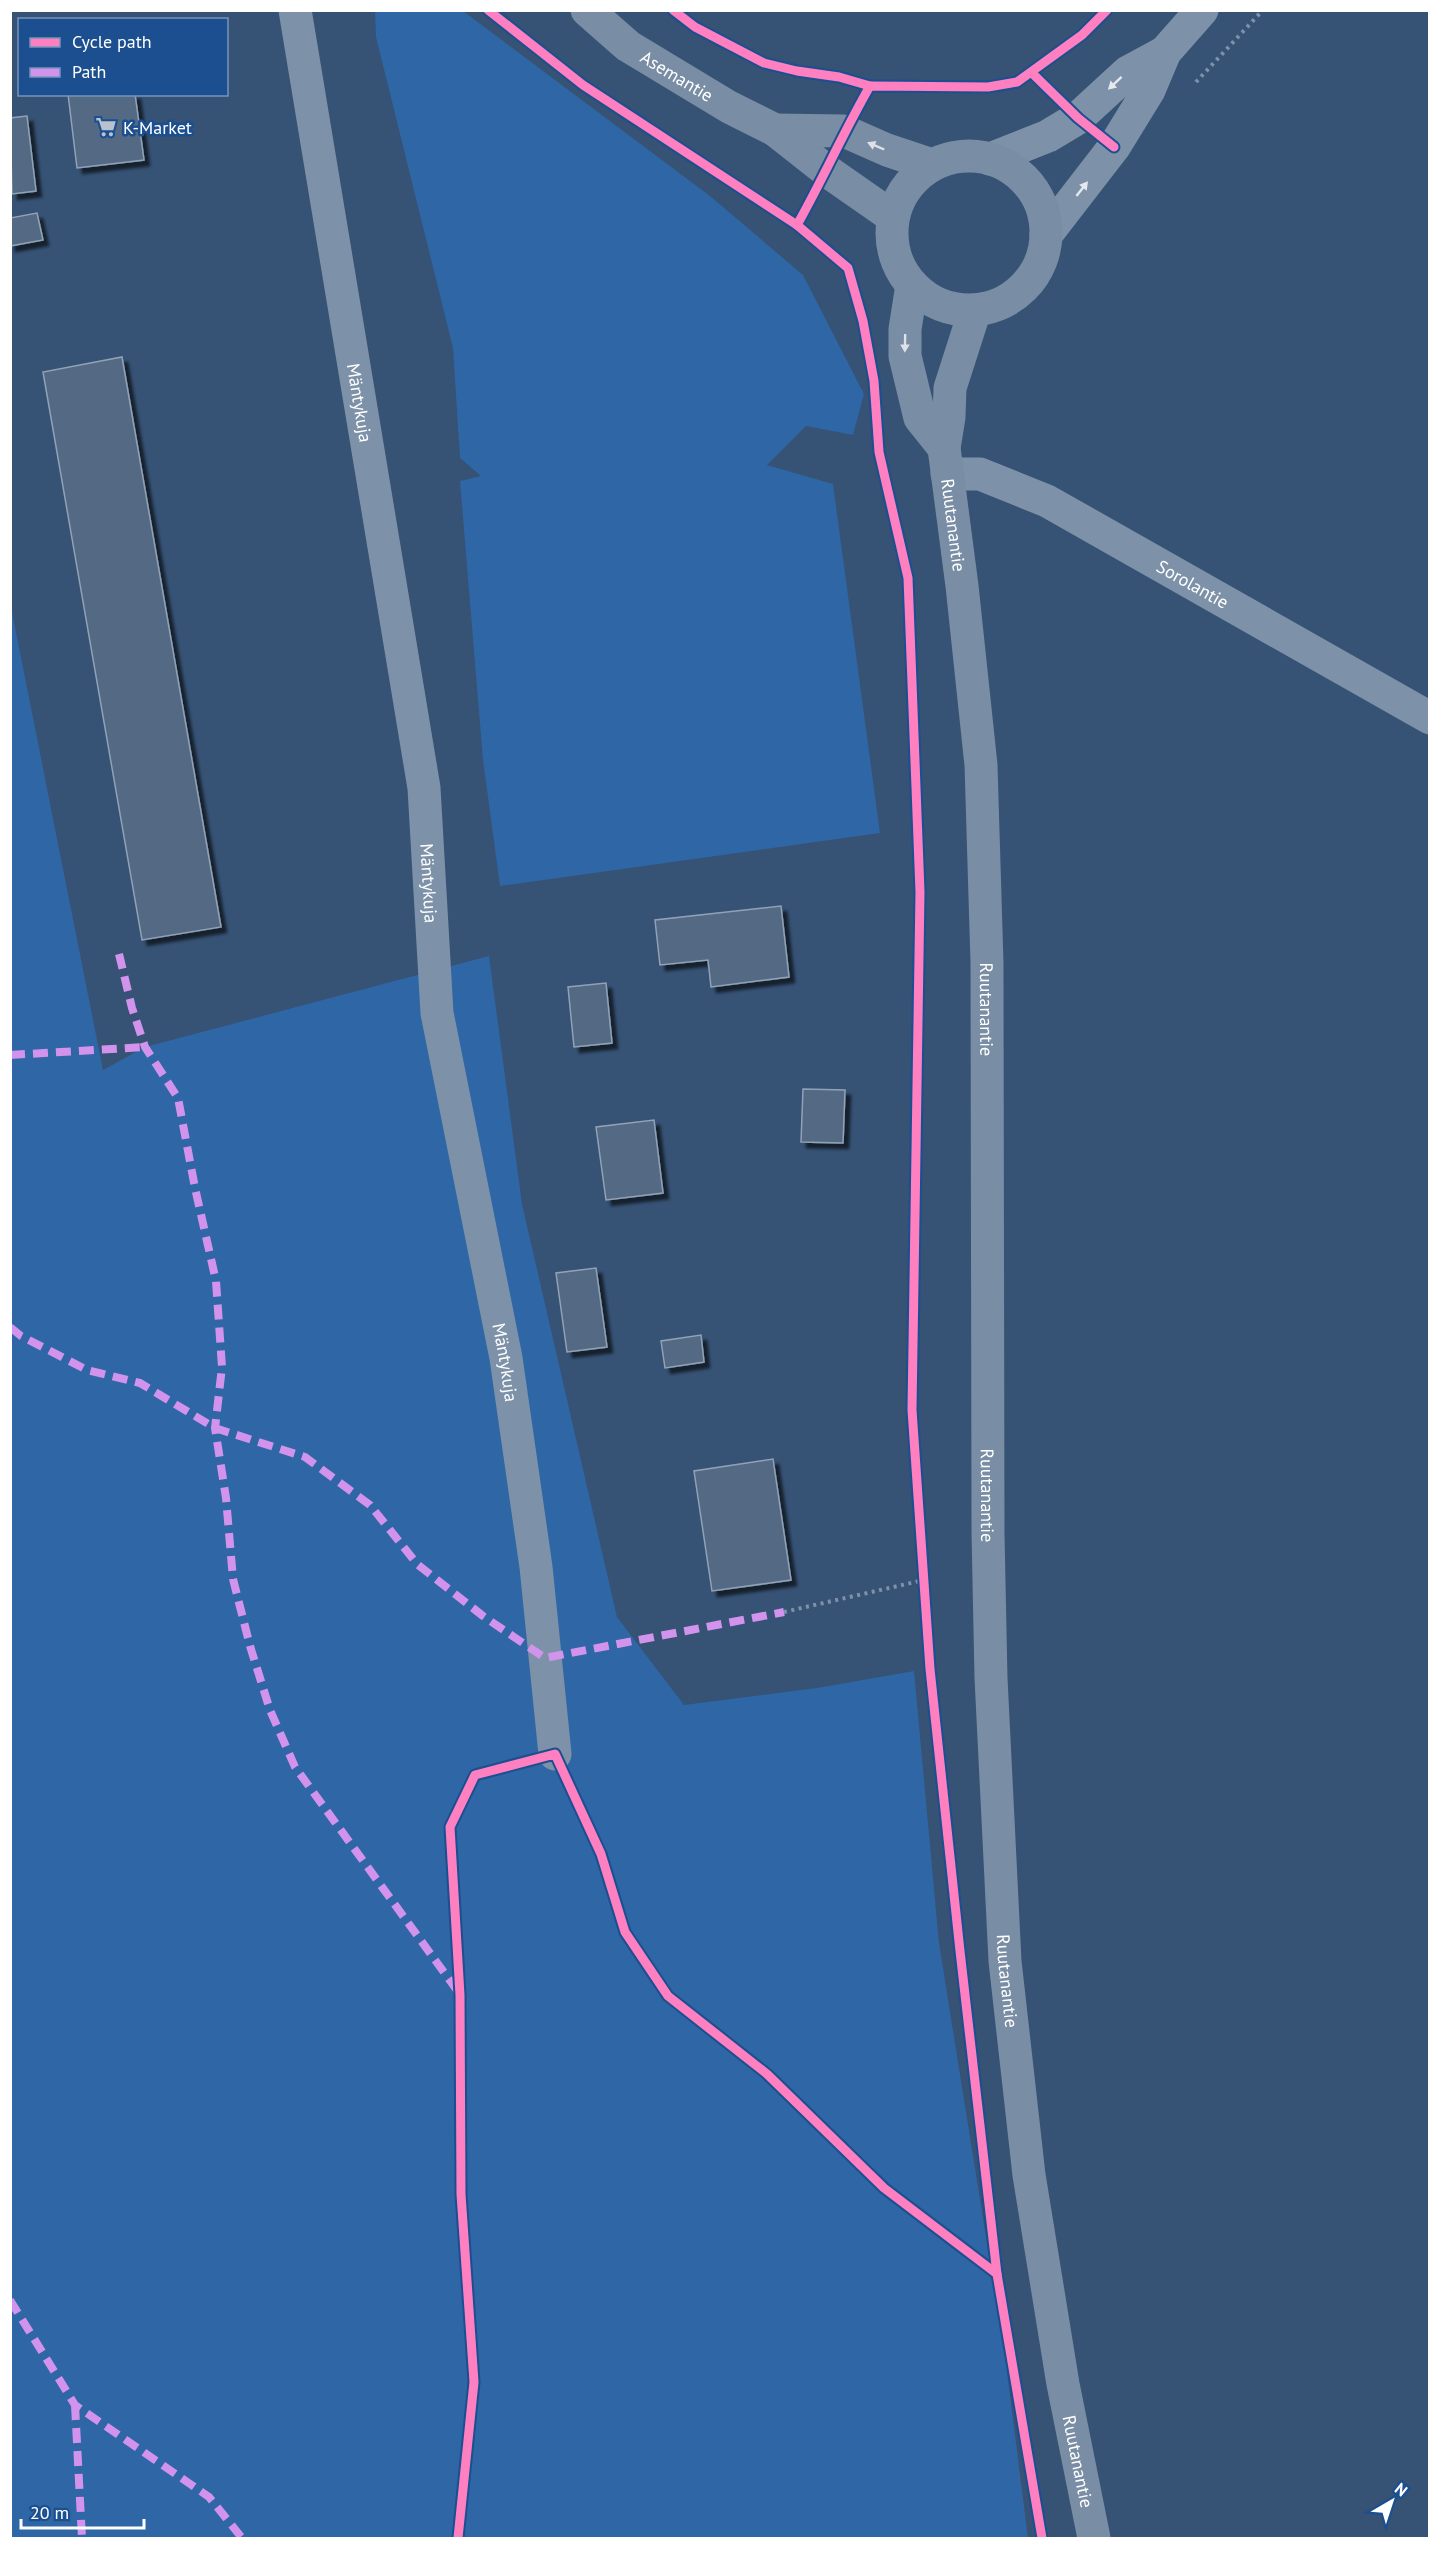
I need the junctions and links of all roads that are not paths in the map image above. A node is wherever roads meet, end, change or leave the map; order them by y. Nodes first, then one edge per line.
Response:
1 (295, 10) edge
2 (587, 10) edge
3 (1202, 10) edge
4 (1165, 52) junction
5 (775, 129) junction
6 (990, 159) junction
7 (932, 165) junction
8 (893, 217) junction
9 (1046, 235) junction
10 (912, 285) junction
11 (975, 310) junction
12 (946, 461) junction
13 (1430, 718) edge
14 (555, 1754) dead end
15 (1094, 2538) edge

1 - 14 street, Mäntykuja
2 - 5 main road, Asemantie
3 - 4 street
4 -> 6 street
9 -> 4 street
7 -> 5 main road, Asemantie
5 - 8 main road, Asemantie
6 - 7 main road
6 - 9 main road
7 - 8 main road
8 - 10 main road
9 - 11 main road
10 - 11 main road
10 -> 12 main road
11 - 12 main road, Ruutanantie
12 - 13 street, Sorolantie
12 - 15 main road, Ruutanantie

